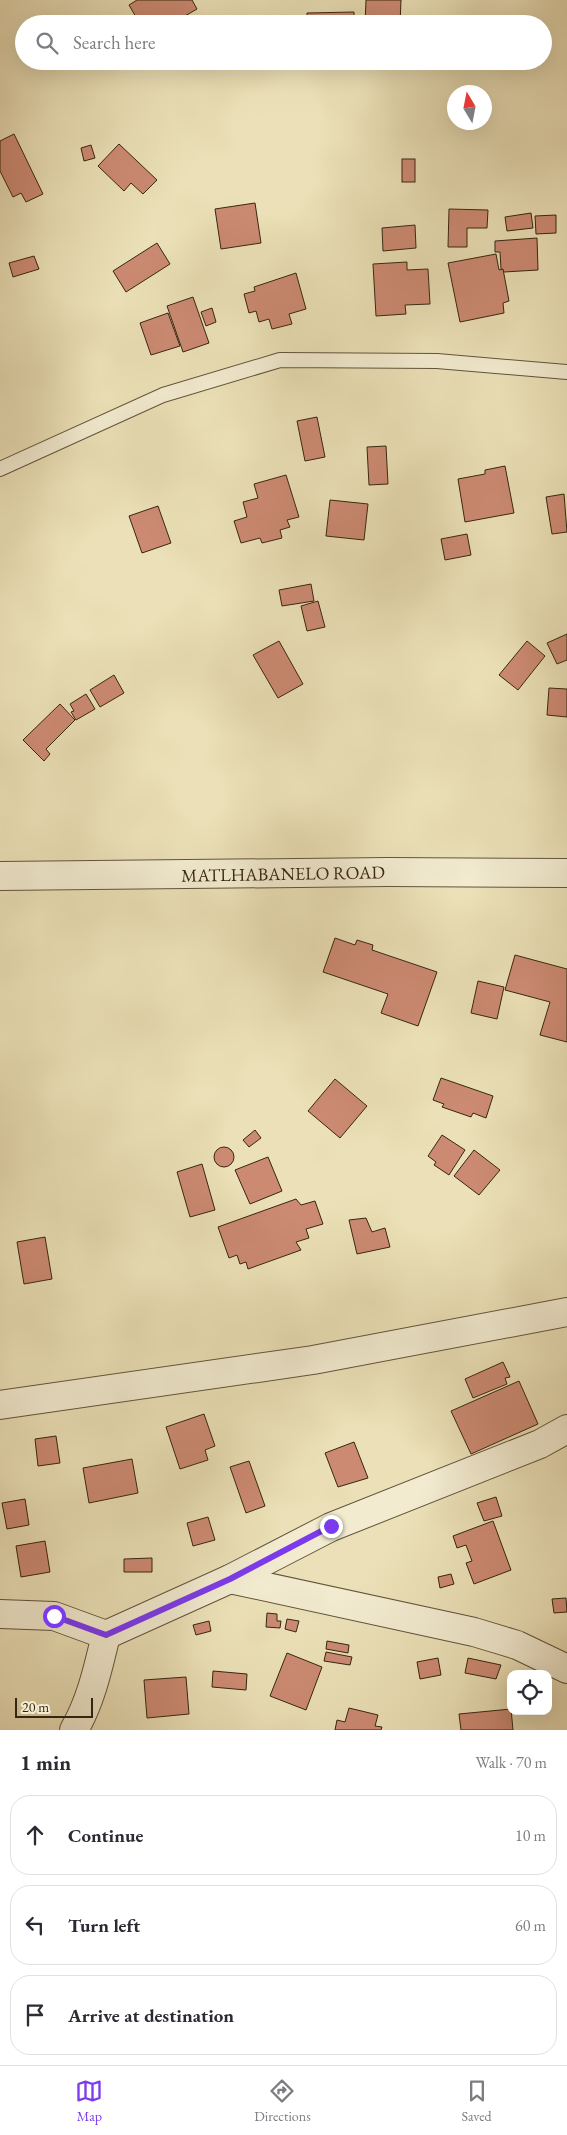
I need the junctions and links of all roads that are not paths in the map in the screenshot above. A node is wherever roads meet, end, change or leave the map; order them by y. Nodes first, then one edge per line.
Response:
1 (567, 372) edge
2 (0, 469) edge
3 (567, 873) edge
4 (0, 876) edge
5 (567, 1312) edge
6 (0, 1405) edge
7 (567, 1429) edge
8 (230, 1579) junction
9 (0, 1614) edge
10 (106, 1635) junction
11 (567, 1669) edge
12 (74, 1730) edge

1 - 2 lane
3 - 4 street, MATLHABANELO ROAD
5 - 6 street
7 - 8 street
8 - 10 street
8 - 11 street
9 - 10 street
10 - 12 street

